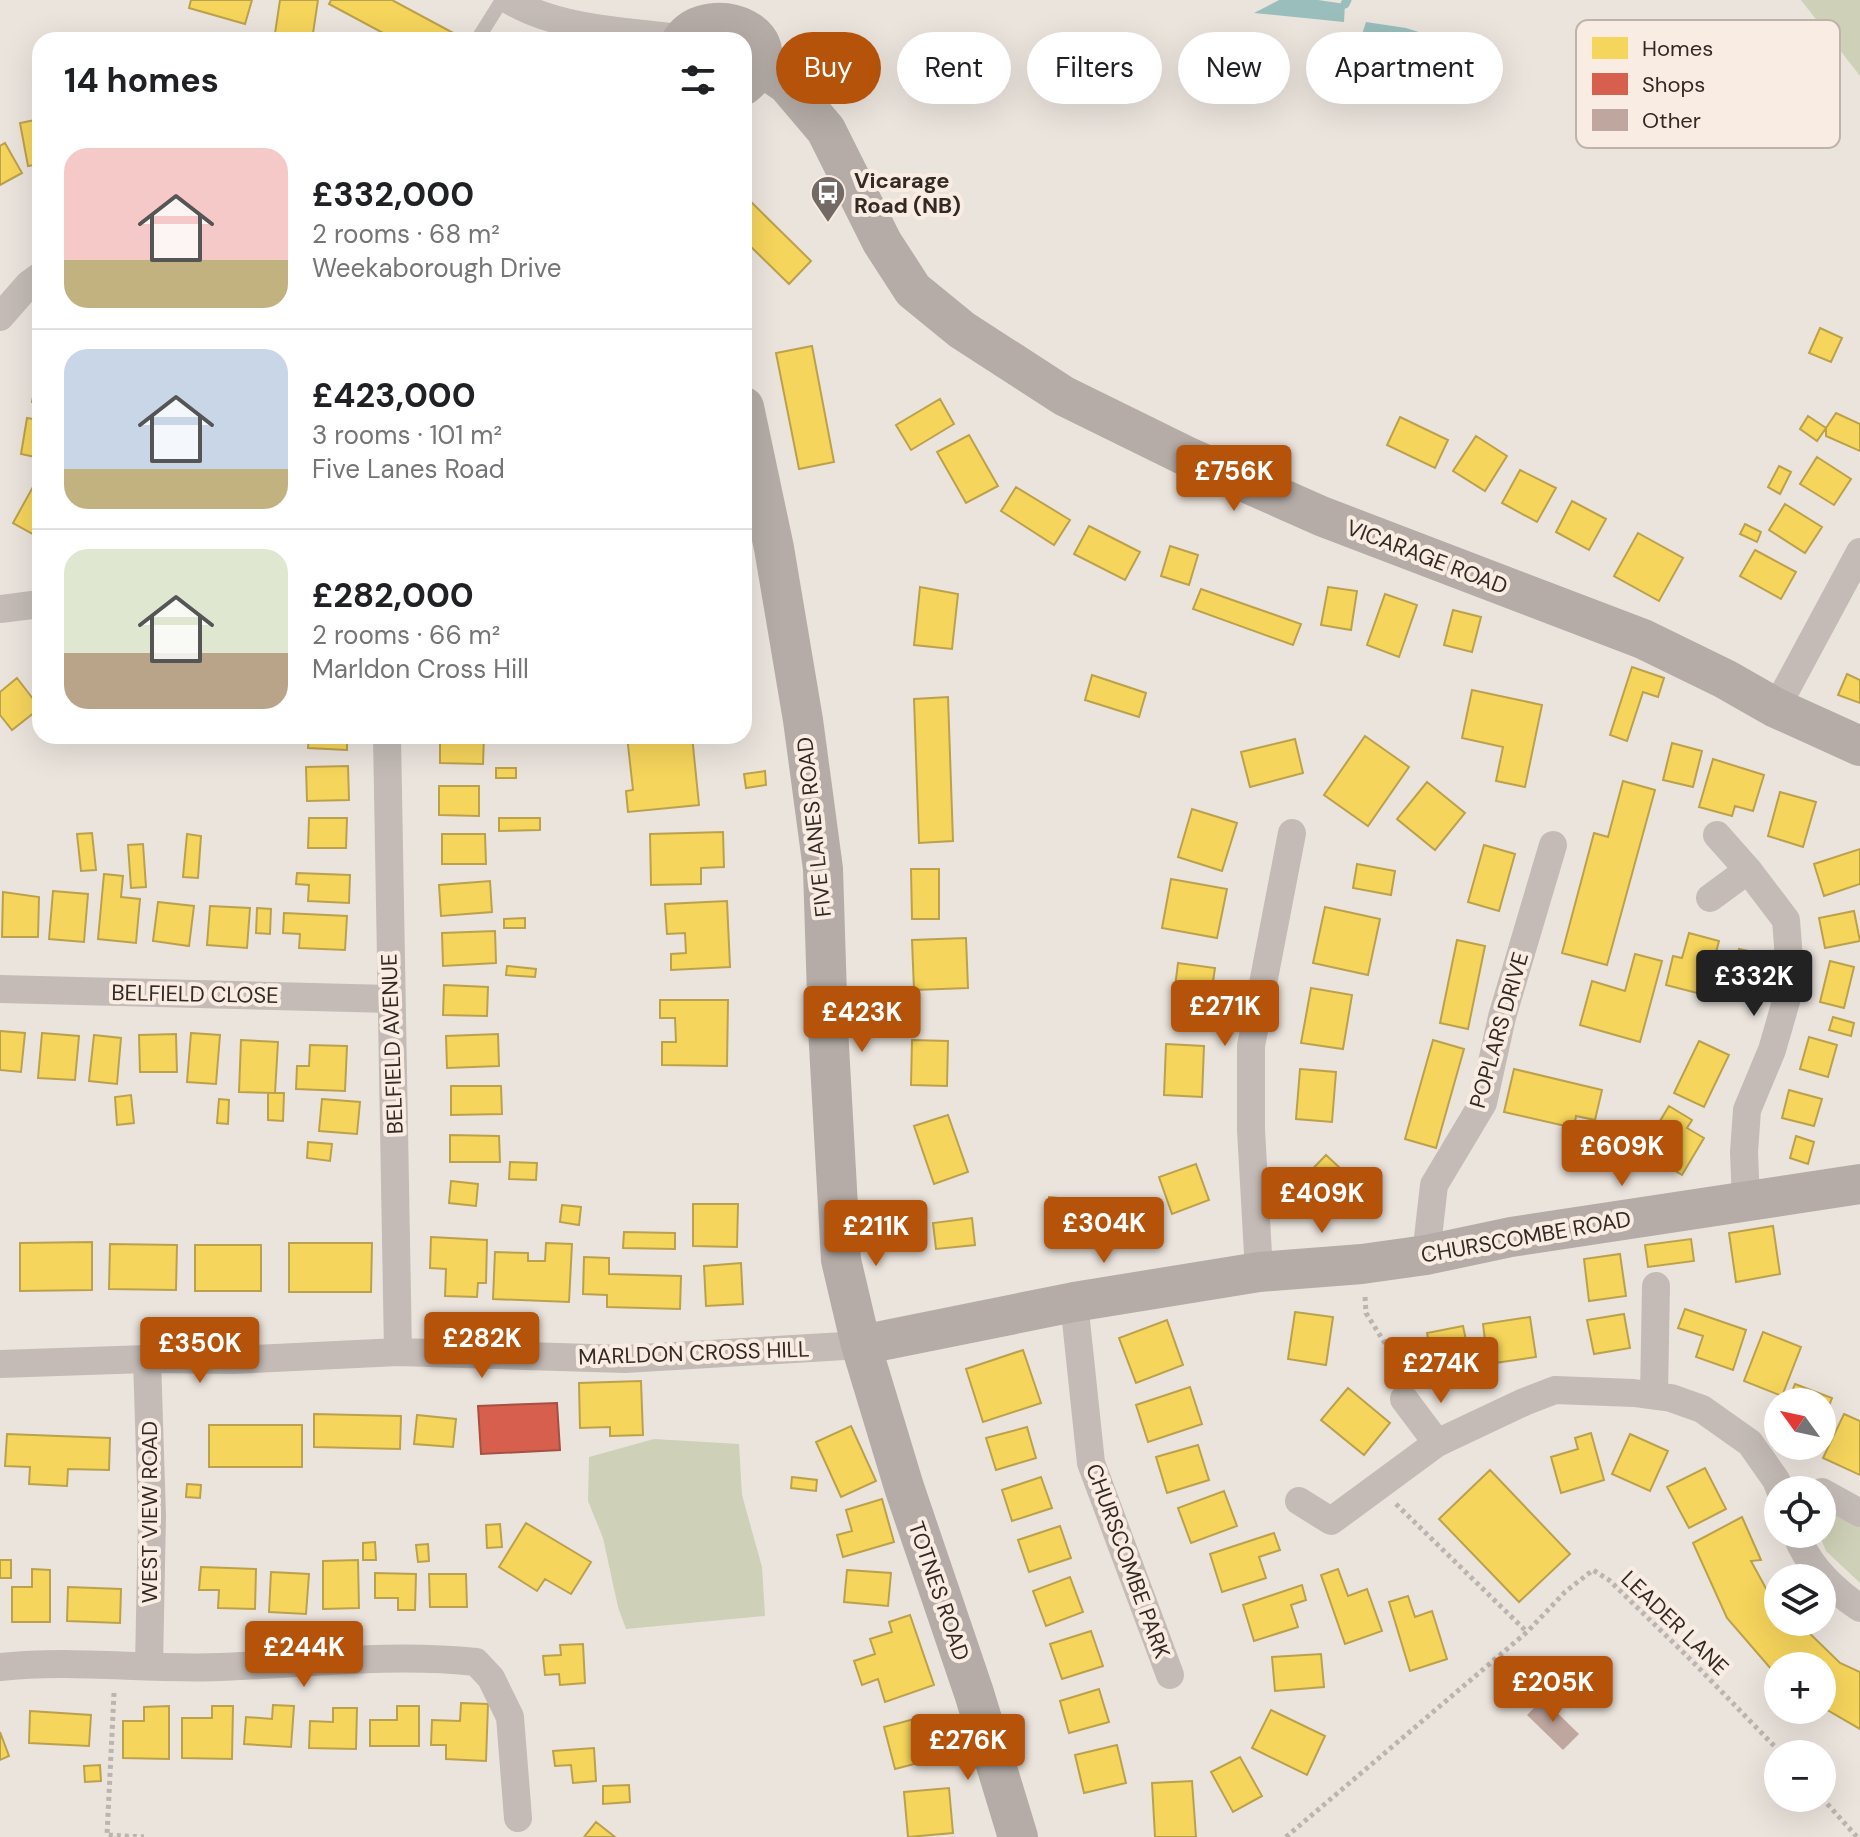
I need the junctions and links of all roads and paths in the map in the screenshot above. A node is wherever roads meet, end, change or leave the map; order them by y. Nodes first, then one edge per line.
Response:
1 (502, 0) edge
2 (509, 0) edge
3 (723, 5) edge
4 (482, 32) edge
5 (624, 32) edge
6 (685, 32) edge
7 (752, 76) edge
8 (32, 282) edge
9 (0, 317) edge
10 (752, 446) edge
11 (1860, 552) edge
12 (32, 605) edge
13 (0, 609) edge
14 (1776, 708) junction
15 (387, 744) edge
16 (1860, 746) edge
17 (1292, 833) dead end
18 (1717, 835) dead end
19 (1553, 845) dead end
20 (1748, 870) junction
21 (1710, 898) dead end
22 (0, 989) edge
23 (390, 999) junction
24 (1860, 1184) edge
25 (1746, 1202) junction
26 (1426, 1255) junction
27 (1362, 1264) junction
28 (1259, 1272) junction
29 (1656, 1286) dead end
30 (1074, 1302) junction
31 (861, 1345) junction
32 (398, 1352) junction
33 (147, 1359) junction
34 (0, 1364) edge
35 (1654, 1395) junction
36 (1404, 1399) joint
37 (1437, 1443) junction
38 (1772, 1476) edge
39 (1377, 1486) junction
40 (1836, 1500) edge
41 (1299, 1501) dead end
42 (1860, 1513) edge
43 (1802, 1548) edge
44 (1860, 1608) edge
45 (1527, 1632) junction
46 (116, 1664) junction
47 (149, 1666) junction
48 (0, 1667) edge
49 (1170, 1675) dead end
50 (1768, 1740) edge
51 (1835, 1812) edge
52 (518, 1818) dead end
53 (144, 1837) edge
54 (1018, 1837) edge
55 (1286, 1837) edge
56 (1857, 1837) edge

1 - 4 lane
2 - 5 street
3 - 6 street
3 - 7 street
7 - 14 street, VICARAGE ROAD
8 - 9 street
10 - 31 street, FIVE LANES ROAD
11 - 14 street
12 - 13 street
14 - 16 street, VICARAGE ROAD
15 - 23 street, BELFIELD AVENUE
17 - 28 street
18 - 20 street
19 - 26 street, POPLARS DRIVE
20 - 21 street
20 - 25 street
22 - 23 street, BELFIELD CLOSE
23 - 32 street, BELFIELD AVENUE
24 - 25 street, CHURSCOMBE ROAD
25 - 26 street, CHURSCOMBE ROAD
26 - 27 street, CHURSCOMBE ROAD
27 - 28 street, CHURSCOMBE ROAD
27 - 36 path
28 - 30 street, CHURSCOMBE ROAD
29 - 35 street
30 - 31 street, CHURSCOMBE ROAD
30 - 49 street, CHURSCOMBE PARK
31 - 32 street, MARLDON CROSS HILL
31 - 54 street, TOTNES ROAD
32 - 33 street, MARLDON CROSS HILL
33 - 34 street, MARLDON CROSS HILL
33 - 47 street, WEST VIEW ROAD
35 - 37 street
35 - 38 street
36 - 37 street
37 - 39 street
39 - 41 street
39 - 45 path
40 - 42 street
43 - 44 street
45 - 50 path, LEADER LANE
45 - 55 path, LEADER LANE
46 - 47 street
46 - 48 street
46 - 53 path
47 - 52 street
51 - 56 path

